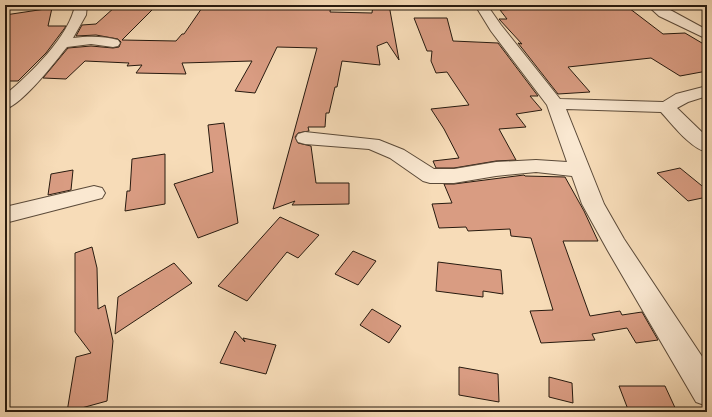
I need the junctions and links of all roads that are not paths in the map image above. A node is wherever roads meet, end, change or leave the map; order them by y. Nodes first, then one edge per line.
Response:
1 (80, 5) edge
2 (481, 5) edge
3 (653, 5) edge
4 (707, 35) edge
5 (62, 43) junction
6 (113, 43) dead end
7 (707, 91) edge
8 (5, 104) edge
9 (555, 104) junction
10 (666, 107) junction
11 (305, 138) dead end
12 (707, 146) edge
13 (581, 170) junction
14 (94, 193) dead end
15 (5, 215) edge
16 (707, 391) edge

1 - 5 street
2 - 9 street
3 - 4 street
5 - 6 street
5 - 8 street
7 - 10 street
9 - 10 street
9 - 13 street
10 - 12 street
11 - 13 street
13 - 16 street
14 - 15 street

